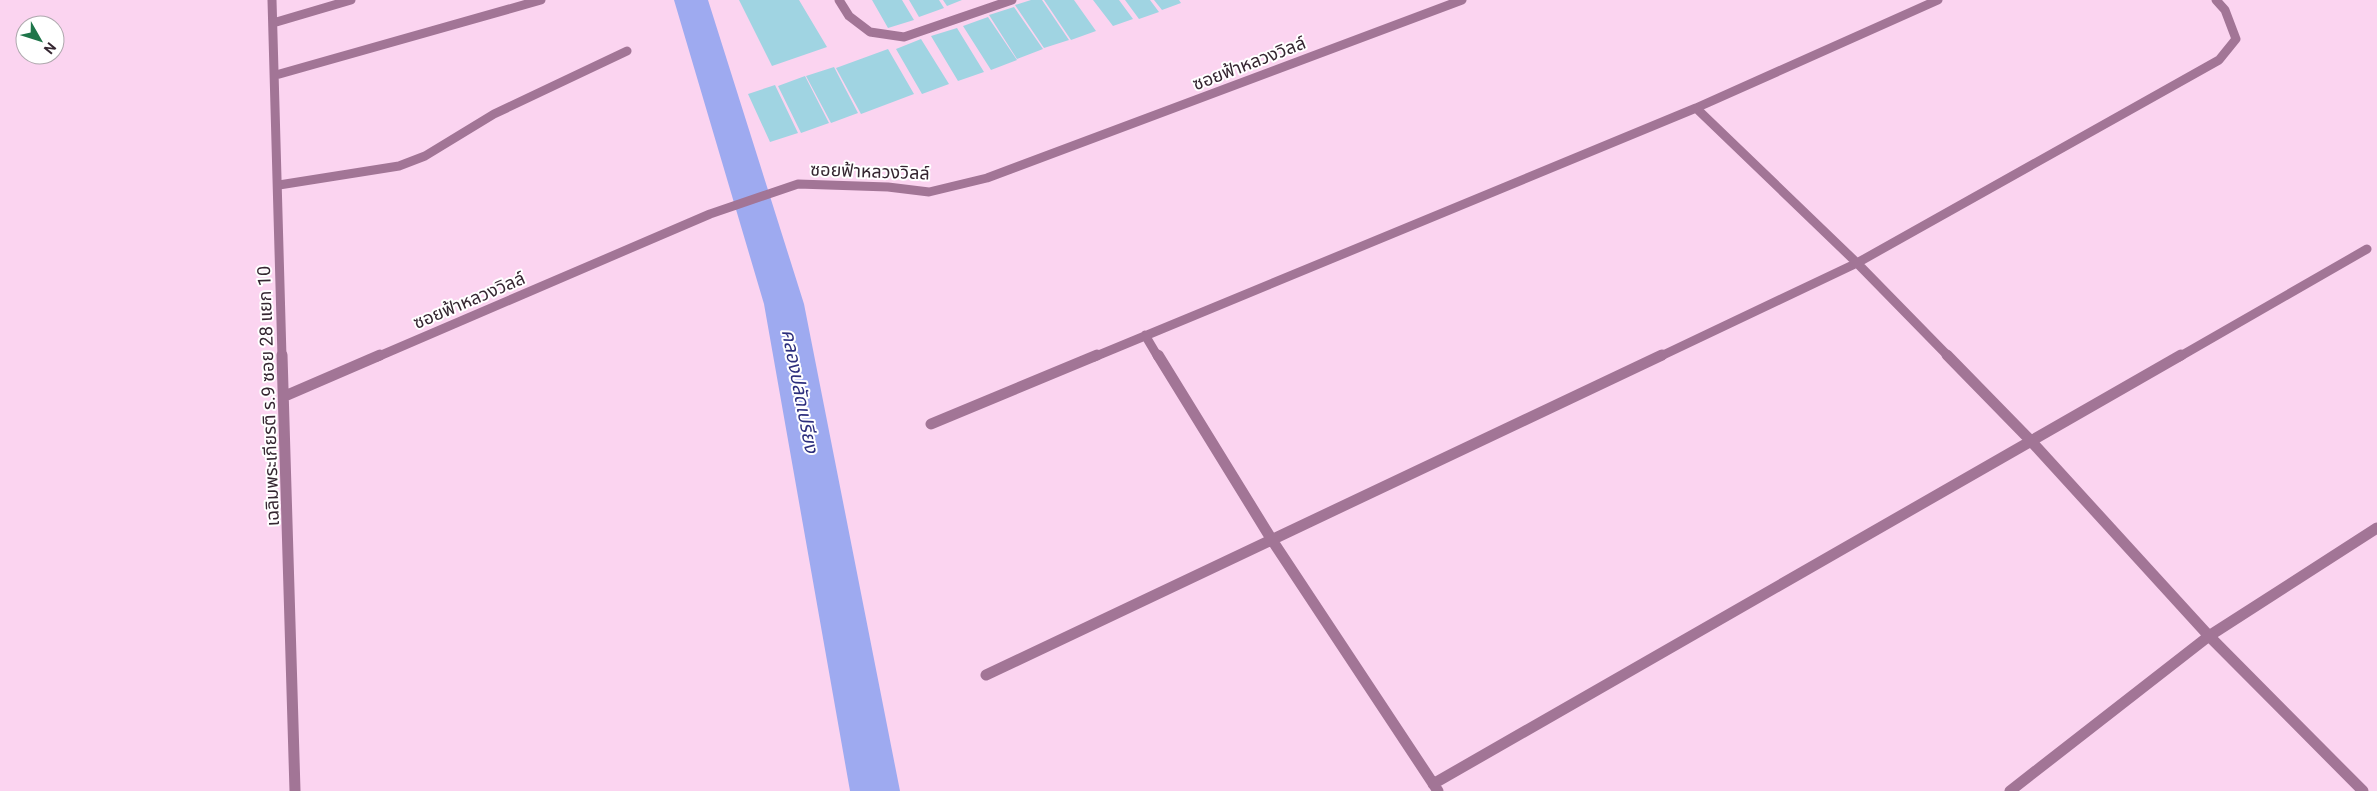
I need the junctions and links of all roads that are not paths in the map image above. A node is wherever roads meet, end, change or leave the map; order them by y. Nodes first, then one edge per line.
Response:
1 (272, 0) edge
2 (351, 0) edge
3 (541, 0) edge
4 (839, 0) edge
5 (1012, 0) edge
6 (1462, 0) edge
7 (1938, 0) edge
8 (2216, 0) edge
9 (273, 23) junction
10 (627, 51) dead end
11 (276, 75) junction
12 (1696, 108) junction
13 (279, 185) junction
14 (2367, 249) dead end
15 (1857, 263) junction
16 (1145, 335) junction
17 (285, 396) junction
18 (931, 424) dead end
19 (2031, 441) junction
20 (2377, 528) edge
21 (1272, 540) junction
22 (2209, 636) junction
23 (986, 675) dead end
24 (1435, 788) edge
25 (295, 791) edge
26 (2010, 791) edge
27 (2363, 791) edge

1 - 9 street, เฉลิมพระเกียรติ ร.9 ซอย 28 แยก 10
2 - 9 street
3 - 11 street
4 - 5 street
6 - 17 street, ซอยฟ้าหลวงวิลล์
7 - 12 street
8 - 15 street
9 - 11 street, เฉลิมพระเกียรติ ร.9 ซอย 28 แยก 10
10 - 13 street
11 - 13 street, เฉลิมพระเกียรติ ร.9 ซอย 28 แยก 10
12 - 15 street
12 - 16 street
13 - 17 street, เฉลิมพระเกียรติ ร.9 ซอย 28 แยก 10
14 - 19 street
15 - 19 street
15 - 21 street
16 - 18 street
16 - 21 street
17 - 25 street, เฉลิมพระเกียรติ ร.9 ซอย 28 แยก 10
19 - 22 street
19 - 24 street
20 - 22 street
21 - 23 street
21 - 24 street
22 - 26 street
22 - 27 street

